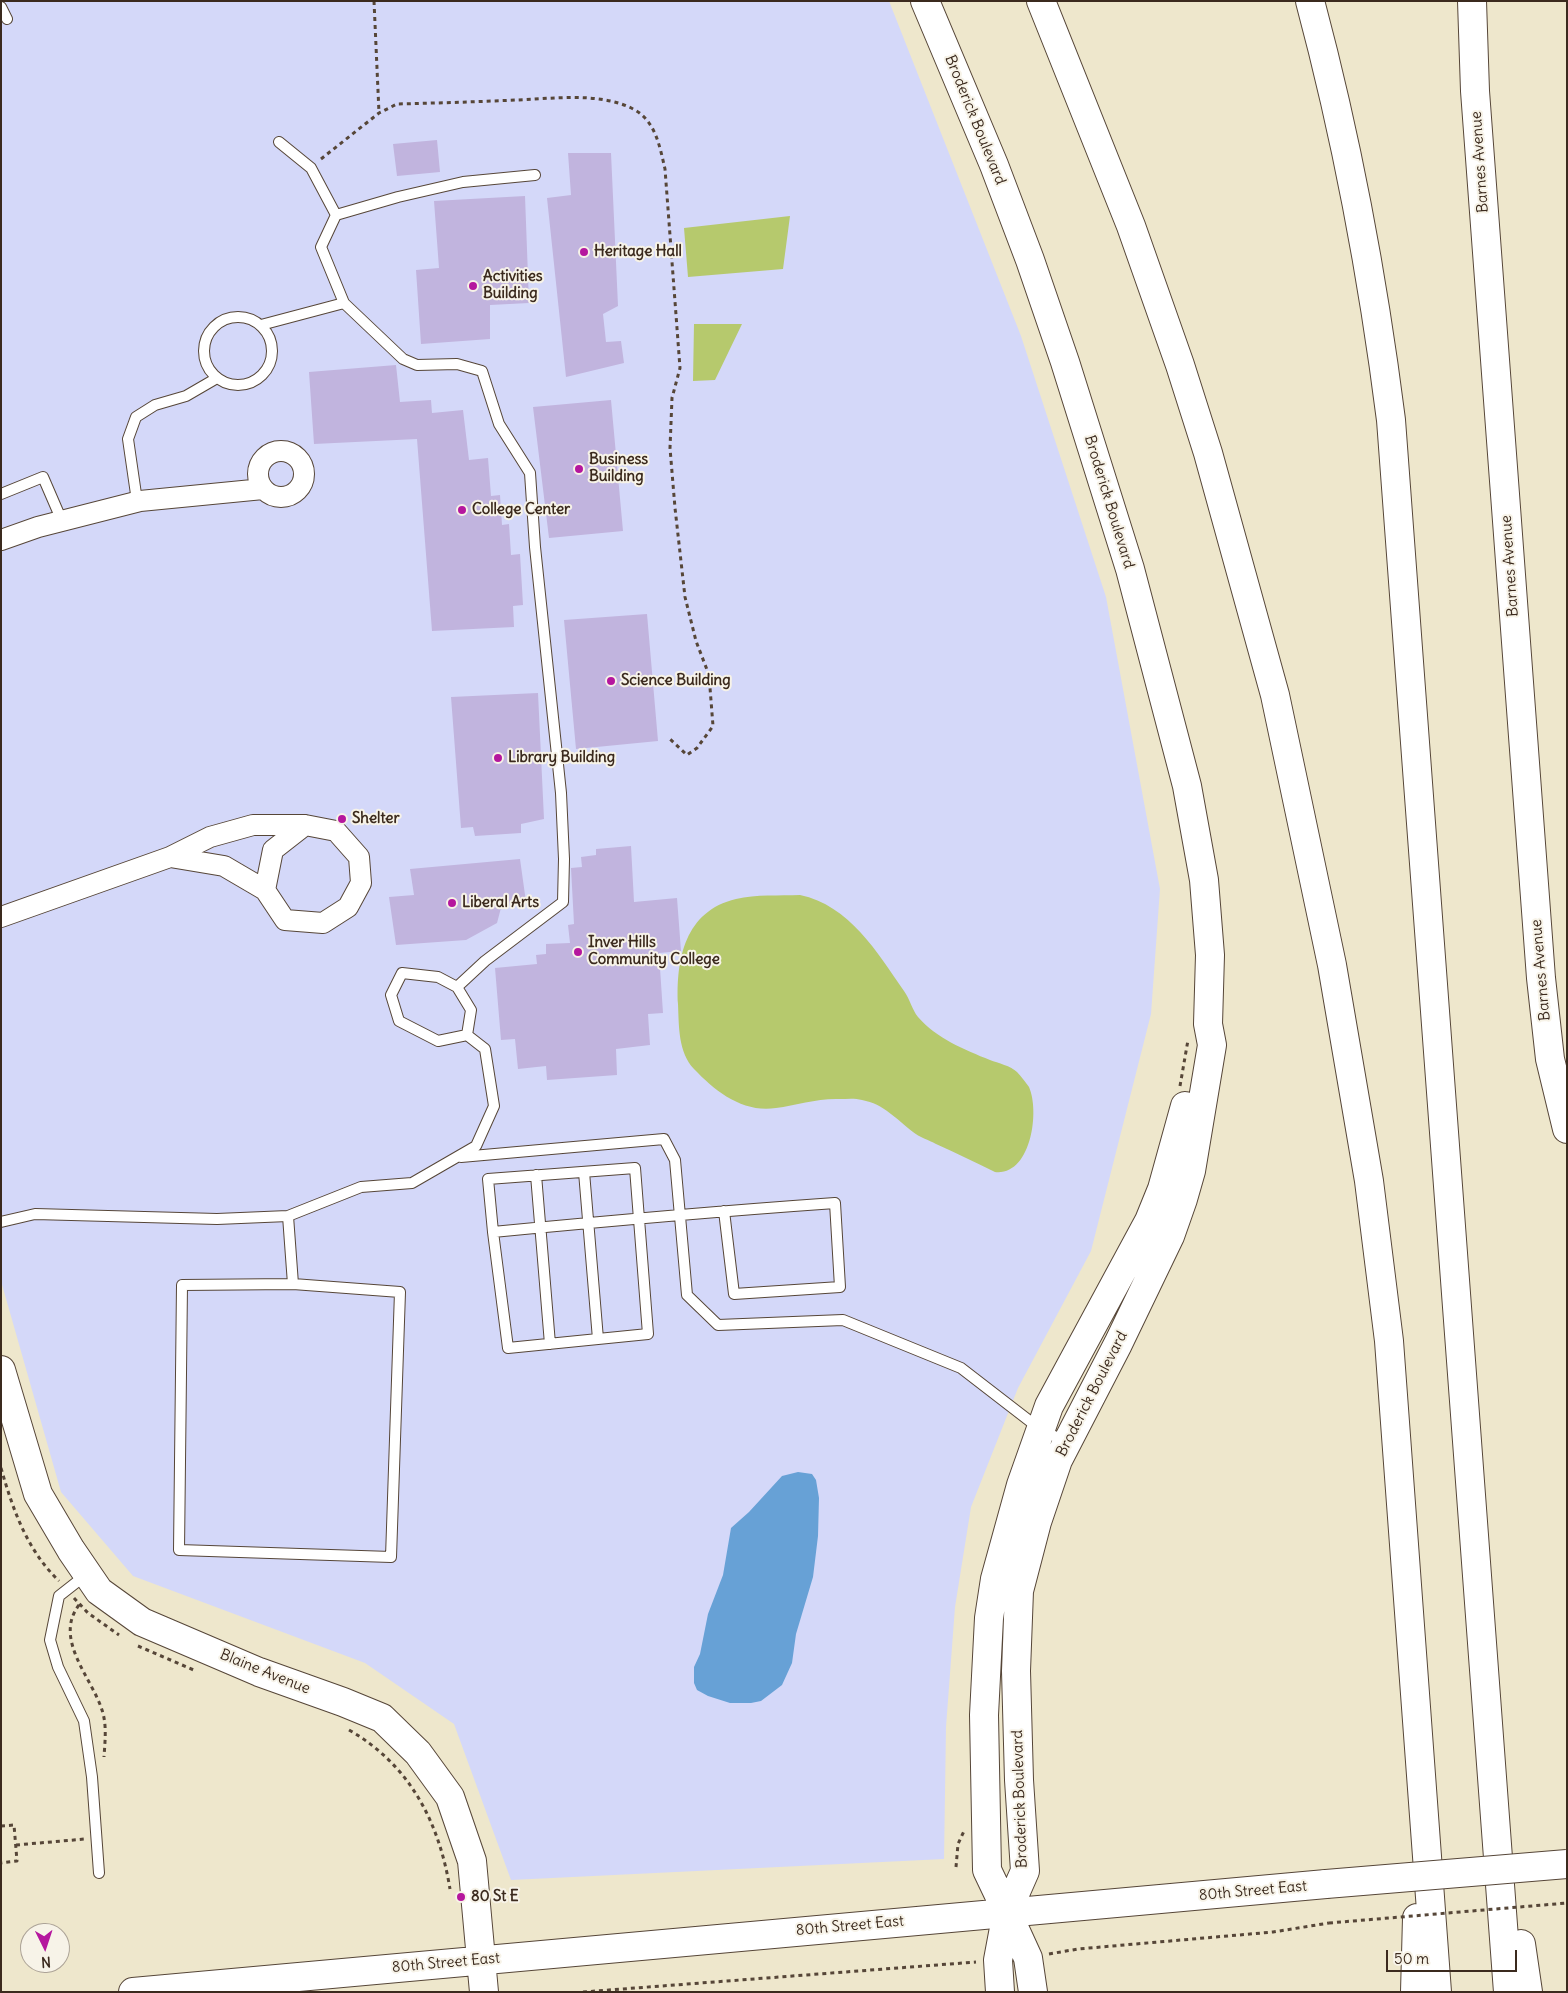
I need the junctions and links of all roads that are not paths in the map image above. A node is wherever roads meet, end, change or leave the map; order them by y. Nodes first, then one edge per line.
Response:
1 (925, 1) edge
2 (1041, 1) edge
3 (1310, 1) edge
4 (1472, 1) edge
5 (1, 7) edge
6 (7, 19) dead end
7 (279, 142) dead end
8 (535, 175) dead end
9 (336, 216) junction
10 (344, 303) junction
11 (261, 325) junction
12 (217, 378) junction
13 (263, 489) dead end
14 (1, 494) edge
15 (137, 502) junction
16 (62, 521) junction
17 (1, 540) edge
18 (305, 825) junction
19 (170, 857) junction
20 (265, 890) junction
21 (1, 917) edge
22 (457, 987) junction
23 (1199, 1029) junction
24 (467, 1035) junction
25 (1567, 1128) edge
26 (457, 1157) junction
27 (584, 1172) junction
28 (536, 1176) junction
29 (724, 1211) junction
30 (680, 1214) junction
31 (288, 1216) junction
32 (638, 1218) junction
33 (1, 1222) edge
34 (588, 1223) junction
35 (541, 1227) junction
36 (493, 1232) junction
37 (293, 1284) junction
38 (598, 1339) junction
39 (550, 1344) junction
40 (1, 1370) edge
41 (1040, 1429) junction
42 (1067, 1442) junction
43 (87, 1574) junction
44 (1491, 1744) junction
45 (1421, 1749) junction
46 (1567, 1864) edge
47 (99, 1873) dead end
48 (1008, 1912) junction
49 (481, 1959) junction
50 (133, 1992) edge
51 (484, 1992) edge
52 (1000, 1992) edge
53 (1032, 1992) edge
54 (1415, 1992) edge
55 (1437, 1992) edge
56 (1508, 1992) edge
57 (1528, 1992) edge

1 - 23 main road, Broderick Boulevard
2 - 45 main road
3 - 44 main road
4 - 25 main road, Barnes Avenue
5 - 6 lane
7 - 9 lane
8 - 9 lane
9 - 10 lane
10 - 11 lane
10 - 22 lane
11 - 12 lane
11 - 12 lane
12 - 15 lane
13 - 15 street
14 - 16 lane
15 - 16 street
16 - 17 street
18 - 19 street
18 - 20 street
18 - 20 street
19 - 20 street
19 - 21 street
22 - 24 lane
22 - 24 lane
23 - 41 main road, Broderick Boulevard
23 - 42 main road, Broderick Boulevard
24 - 26 lane
26 - 30 lane
26 - 31 lane
27 - 28 lane
27 - 32 lane
27 - 34 lane
28 - 35 lane
28 - 36 lane
29 - 29 lane
29 - 30 lane
30 - 32 lane
30 - 41 lane
31 - 33 lane
31 - 37 lane
32 - 34 lane
32 - 38 lane
34 - 35 lane
34 - 38 lane
35 - 36 lane
35 - 39 lane
36 - 39 lane
37 - 37 lane
38 - 39 lane
40 - 43 main road, Blaine Avenue
41 - 42 lane
41 - 48 main road, Broderick Boulevard
42 - 48 main road, Broderick Boulevard
43 - 47 lane
43 - 49 main road, Blaine Avenue
44 - 56 main road
44 - 57 main road
45 - 54 main road
45 - 55 main road
46 - 48 main road, 80th Street East, bridge
48 - 49 main road, 80th Street East
48 - 52 main road
48 - 53 main road
49 - 50 main road, 80th Street East
49 - 51 main road, Blaine Avenue

